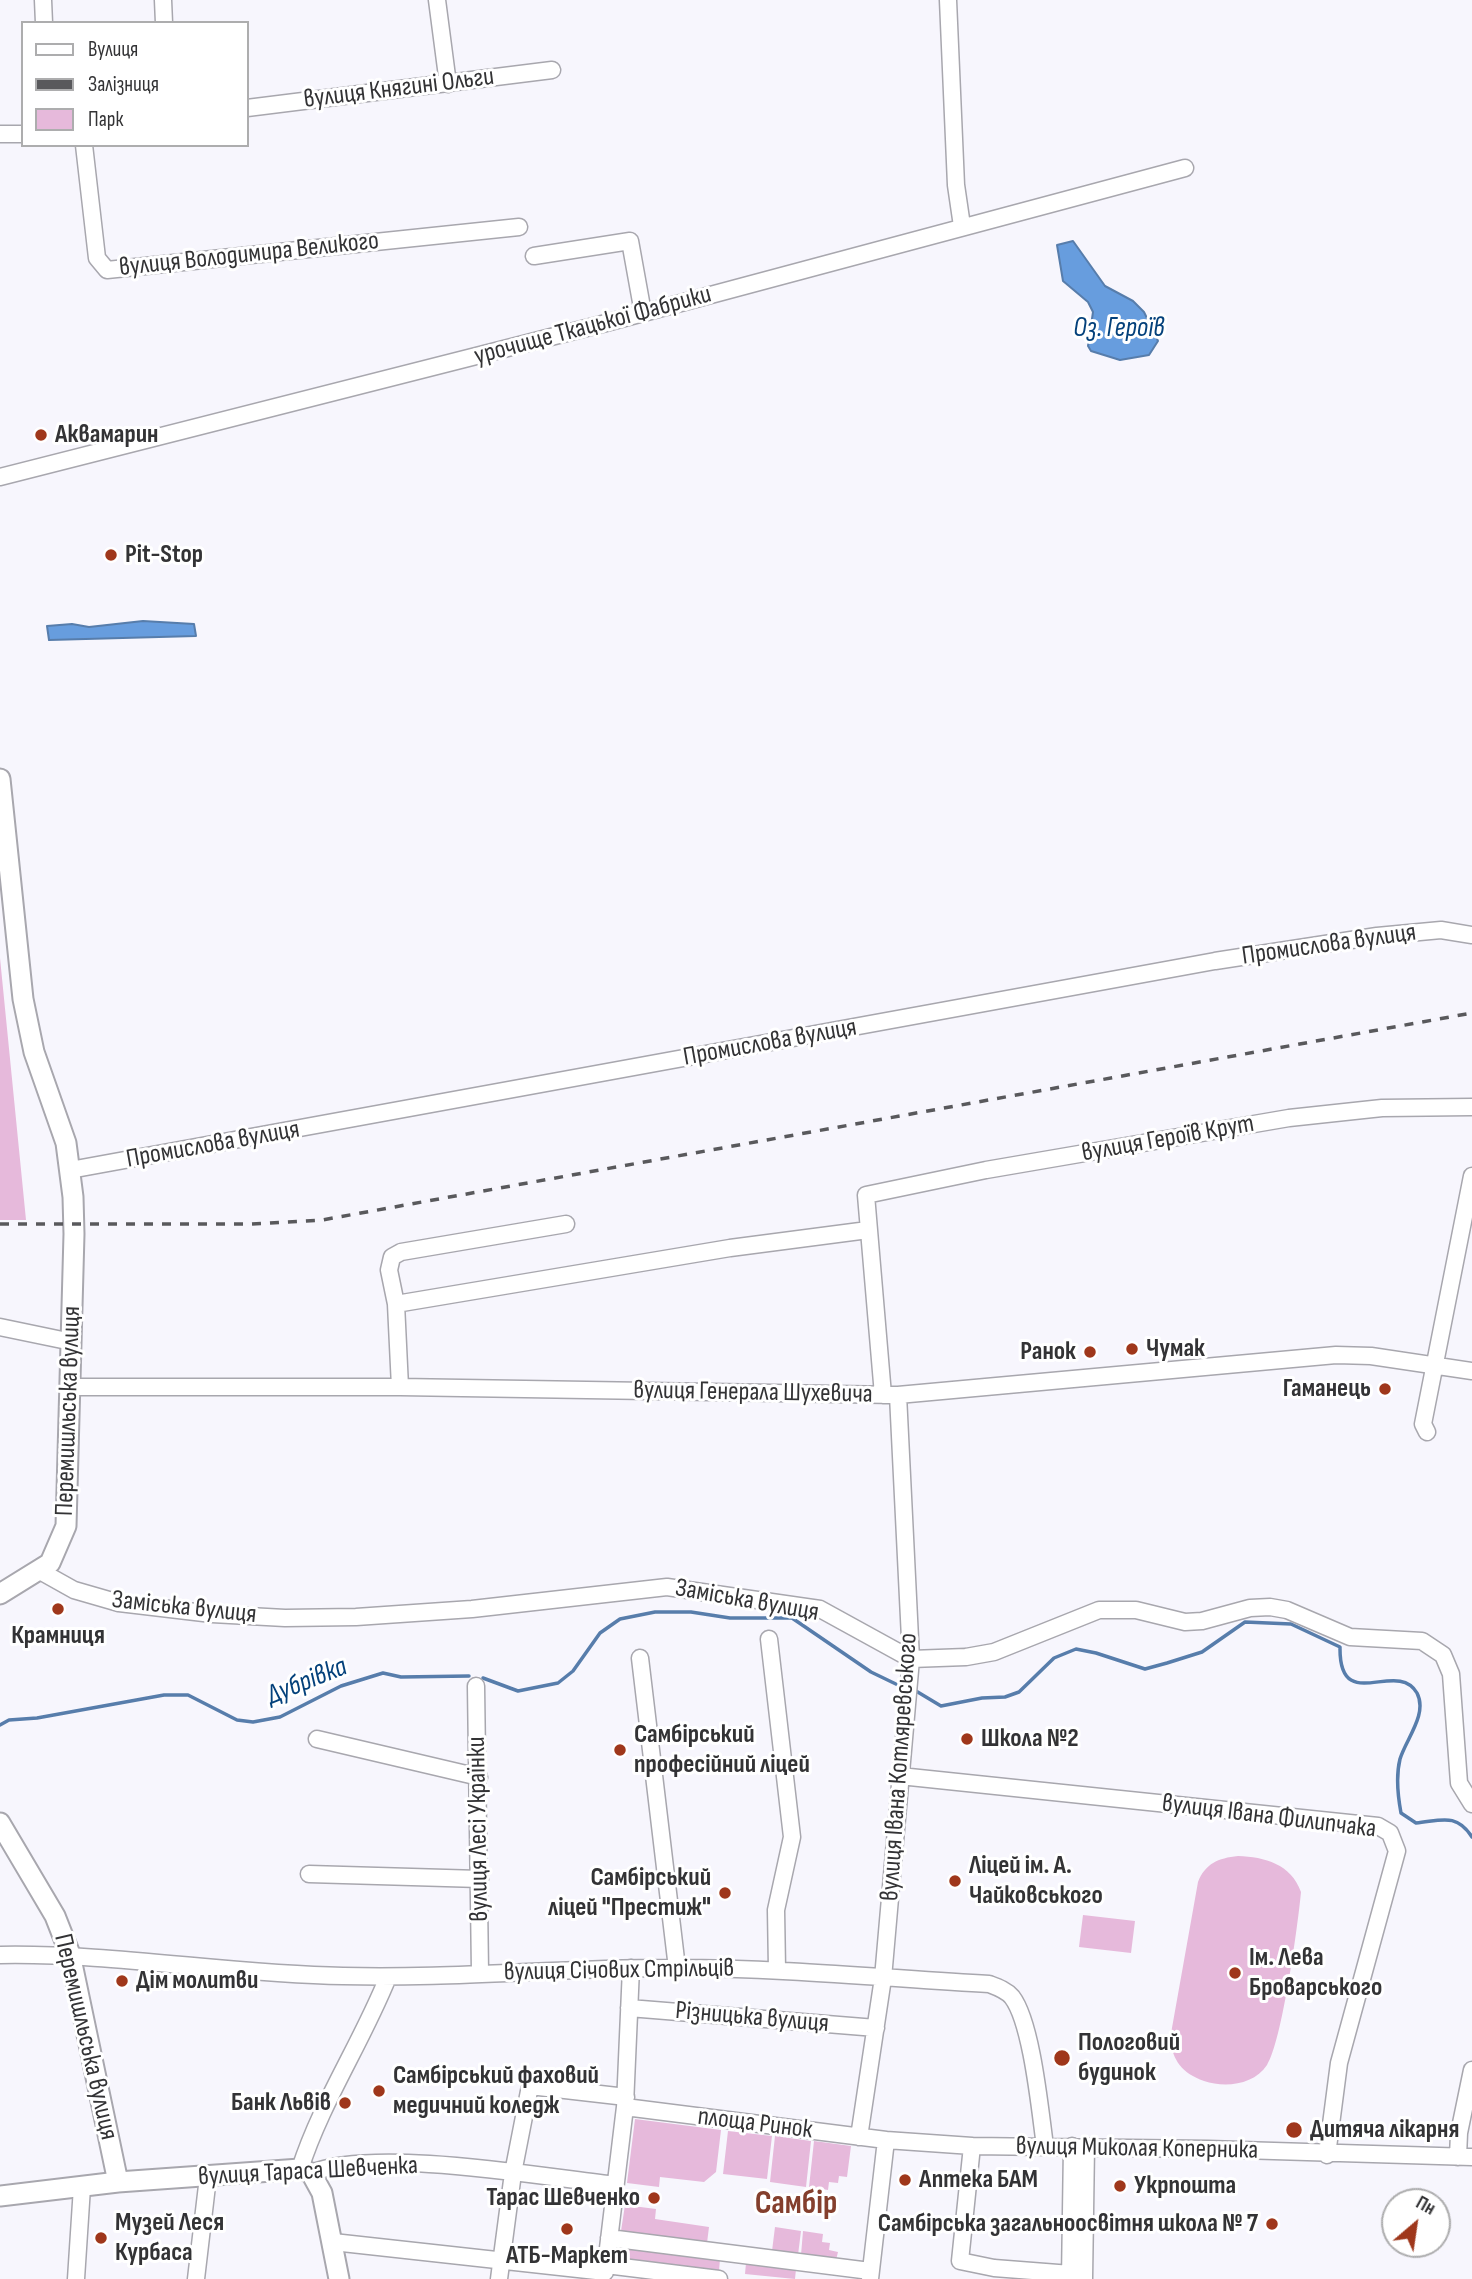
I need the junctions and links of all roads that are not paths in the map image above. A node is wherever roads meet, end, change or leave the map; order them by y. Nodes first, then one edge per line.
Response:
1 (43, 0) edge
2 (163, 0) edge
3 (437, 0) edge
4 (947, 0) edge
5 (44, 21) edge
6 (164, 21) edge
7 (552, 70) dead end
8 (448, 84) junction
9 (248, 108) edge
10 (0, 134) edge
11 (21, 134) edge
12 (84, 147) edge
13 (1185, 168) dead end
14 (961, 218) junction
15 (519, 227) dead end
16 (534, 256) dead end
17 (643, 313) junction
18 (0, 477) edge
19 (0, 779) edge
20 (1472, 935) edge
21 (1472, 1107) edge
22 (70, 1170) junction
23 (1472, 1175) edge
24 (866, 1195) joint
25 (566, 1224) dead end
26 (868, 1230) junction
27 (396, 1304) junction
28 (0, 1327) edge
29 (72, 1342) junction
30 (1432, 1365) junction
31 (1472, 1371) edge
32 (71, 1387) junction
33 (400, 1387) junction
34 (890, 1395) junction
35 (1427, 1432) dead end
36 (40, 1571) junction
37 (2, 1588) edge
38 (769, 1639) dead end
39 (639, 1658) dead end
40 (912, 1659) junction
41 (476, 1686) dead end
42 (317, 1740) dead end
43 (900, 1776) junction
44 (479, 1777) junction
45 (1472, 1804) edge
46 (0, 1824) edge
47 (309, 1874) dead end
48 (480, 1879) junction
49 (70, 1954) junction
50 (0, 1955) edge
51 (631, 1968) junction
52 (677, 1968) junction
53 (777, 1969) junction
54 (480, 1972) junction
55 (388, 1977) junction
56 (883, 1978) junction
57 (629, 2008) junction
58 (876, 2028) junction
59 (1472, 2070) edge
60 (625, 2102) junction
61 (859, 2137) junction
62 (886, 2140) junction
63 (972, 2146) junction
64 (1045, 2146) junction
65 (1079, 2146) junction
66 (1327, 2155) junction
67 (1465, 2157) edge
68 (306, 2171) junction
69 (513, 2173) junction
70 (208, 2177) junction
71 (118, 2182) junction
72 (615, 2185) junction
73 (82, 2187) junction
74 (0, 2196) edge
75 (609, 2238) junction
76 (333, 2242) junction
77 (501, 2260) junction
78 (605, 2272) edge
79 (993, 2274) edge
80 (870, 2275) edge
81 (1075, 2277) edge
82 (76, 2279) edge
83 (195, 2279) edge
84 (339, 2279) edge
85 (499, 2279) edge
86 (719, 2279) edge

1 - 5 street
2 - 6 street
3 - 8 street
4 - 14 street
7 - 8 street, вулиця Княгині Ольги
8 - 9 street, вулиця Княгині Ольги
10 - 11 street
12 - 15 street, вулиця Володимира Великого
13 - 14 street, урочище Ткацької Фабрики
14 - 17 street, урочище Ткацької Фабрики
16 - 17 street
17 - 18 street, урочище Ткацької Фабрики
19 - 22 main road, Перемишльська вулиця
20 - 22 street, Промислова вулиця
21 - 24 street, вулиця Героїв Крут
22 - 29 main road, Перемишльська вулиця
23 - 30 street
24 - 26 street, вулиця Івана Котляревського
25 - 27 street
26 - 27 street
26 - 34 street, вулиця Івана Котляревського
27 - 33 street
28 - 29 street
29 - 32 main road, Перемишльська вулиця
30 - 31 street, вулиця Генерала Шухевича
30 - 34 street, вулиця Генерала Шухевича
30 - 35 street
32 - 33 street, вулиця Генерала Шухевича
32 - 36 main road, Перемишльська вулиця
33 - 34 street, вулиця Генерала Шухевича
34 - 40 street, вулиця Івана Котляревського
36 - 37 main road, Перемишльська вулиця
36 - 40 street, Заміська вулиця
38 - 53 street
39 - 52 street
40 - 43 street, вулиця Івана Котляревського
40 - 45 street
41 - 44 street, вулиця Лесі Українки
42 - 44 street
43 - 56 street, вулиця Івана Котляревського
43 - 66 street, вулиця Івана Филипчака
44 - 48 street, вулиця Лесі Українки
46 - 49 main road, Перемишльська вулиця
47 - 48 street
48 - 54 street, вулиця Лесі Українки
49 - 50 street, вулиця Січових Стрільців
49 - 55 street, вулиця Січових Стрільців
49 - 71 main road, Перемишльська вулиця
51 - 52 street, вулиця Січових Стрільців
51 - 54 street, вулиця Січових Стрільців
51 - 57 street
52 - 53 street, вулиця Січових Стрільців
53 - 56 street, вулиця Січових Стрільців
54 - 55 street, вулиця Січових Стрільців
55 - 68 street
56 - 58 street, вулиця Івана Котляревського
56 - 64 street, вулиця Січових Стрільців
57 - 58 street, Різницька вулиця
57 - 60 street
58 - 61 street, вулиця Івана Котляревського
59 - 67 street
60 - 61 street, площа Ринок
60 - 69 street, площа Ринок
60 - 72 street
61 - 62 street, площа Ринок
62 - 63 street, вулиця Миколая Коперника
62 - 80 street
63 - 64 street, вулиця Миколая Коперника
63 - 79 street
64 - 65 street, вулиця Миколая Коперника
65 - 66 street, вулиця Миколая Коперника
65 - 81 street
66 - 67 street, вулиця Миколая Коперника
68 - 69 street, вулиця Тараса Шевченка
68 - 70 main road, вулиця Тараса Шевченка
68 - 76 main road
69 - 72 street, вулиця Тараса Шевченка
69 - 77 street
70 - 71 main road, вулиця Тараса Шевченка
70 - 83 street
71 - 73 main road, вулиця Тараса Шевченка
72 - 75 street
73 - 74 main road, вулиця Тараса Шевченка
73 - 82 street
75 - 78 street
75 - 80 street
76 - 77 street
76 - 84 main road
77 - 78 street
77 - 85 street
78 - 86 street
79 - 81 street

